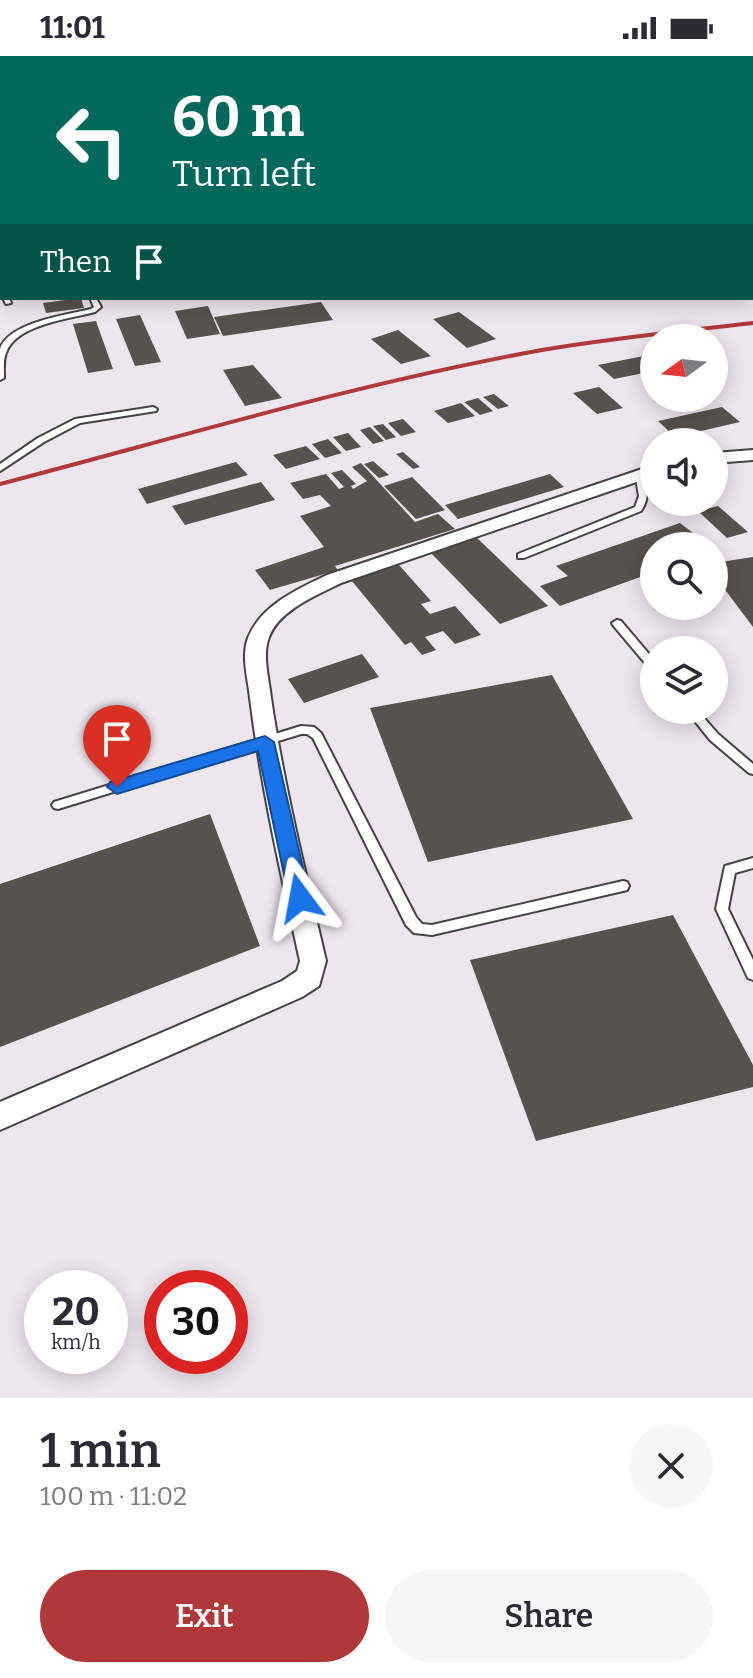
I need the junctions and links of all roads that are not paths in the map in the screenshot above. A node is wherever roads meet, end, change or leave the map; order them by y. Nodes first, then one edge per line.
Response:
1 (94, 300) edge
2 (0, 378) edge
3 (153, 409) dead end
4 (753, 455) edge
5 (728, 457) edge
6 (0, 468) edge
7 (640, 474) edge
8 (640, 506) edge
9 (521, 556) dead end
10 (617, 623) dead end
11 (640, 650) edge
12 (703, 724) edge
13 (265, 742) junction
14 (753, 770) edge
15 (58, 805) dead end
16 (753, 863) edge
17 (623, 886) dead end
18 (753, 974) edge
19 (0, 1116) edge

1 - 2 lane
3 - 6 lane
4 - 5 street
7 - 13 street
8 - 9 lane
10 - 11 lane
12 - 14 lane
13 - 15 lane
13 - 17 lane
13 - 19 street
16 - 18 lane

